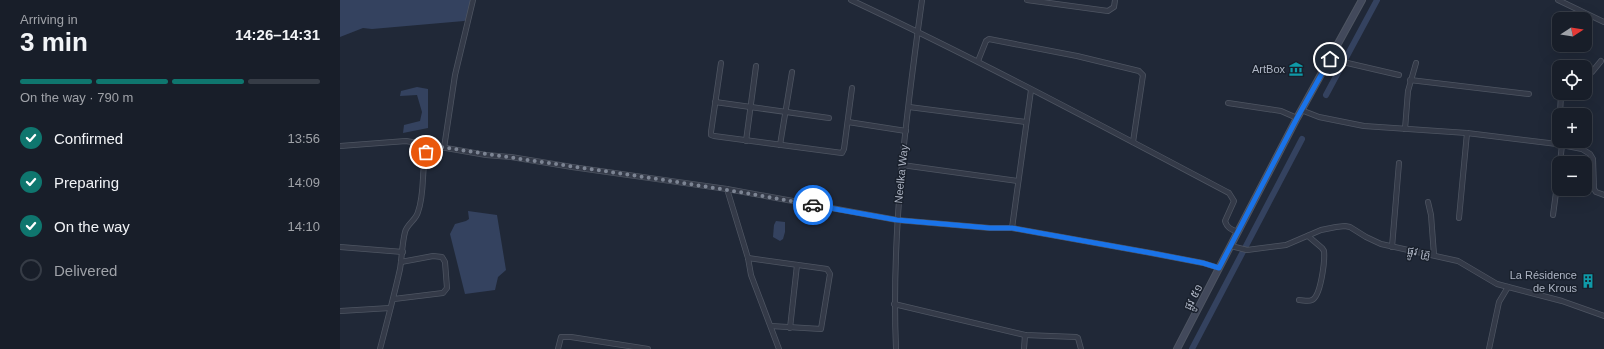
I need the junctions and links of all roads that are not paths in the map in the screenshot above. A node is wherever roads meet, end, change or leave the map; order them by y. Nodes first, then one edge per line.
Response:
1 (473, 0) edge
2 (851, 0) edge
3 (922, 0) edge
4 (1027, 0) edge
5 (1115, 0) edge
6 (1362, 0) edge
7 (1558, 0) edge
8 (1604, 22) edge
9 (918, 31) junction
10 (1333, 60) junction
11 (978, 61) junction
12 (1600, 61) dead end
13 (721, 63) dead end
14 (1416, 63) dead end
15 (756, 66) dead end
16 (792, 72) dead end
17 (1592, 72) edge
18 (1399, 75) dead end
19 (1410, 80) junction
20 (852, 88) dead end
21 (1031, 90) junction
22 (1529, 94) dead end
23 (715, 102) junction
24 (1228, 103) dead end
25 (750, 106) junction
26 (909, 107) junction
27 (1301, 110) junction
28 (786, 112) junction
29 (1295, 117) junction
30 (829, 118) dead end
31 (848, 122) junction
32 (1026, 122) junction
33 (1405, 129) junction
34 (906, 132) junction
35 (1467, 133) junction
36 (746, 141) junction
37 (1133, 142) junction
38 (1552, 143) edge
39 (428, 145) junction
40 (340, 146) edge
41 (780, 146) junction
42 (444, 148) junction
43 (1578, 148) edge
44 (1399, 163) dead end
45 (902, 165) junction
46 (1018, 181) junction
47 (727, 188) junction
48 (1604, 195) edge
49 (1556, 196) edge
50 (1428, 202) dead end
51 (1553, 216) dead end
52 (1459, 218) dead end
53 (897, 220) junction
54 (1012, 228) junction
55 (1238, 232) junction
56 (1308, 236) junction
57 (340, 247) edge
58 (1233, 247) junction
59 (1392, 247) junction
60 (403, 252) junction
61 (1434, 255) junction
62 (748, 258) junction
63 (401, 262) junction
64 (797, 265) junction
65 (1219, 268) junction
66 (1508, 287) junction
67 (394, 299) junction
68 (1299, 300) dead end
69 (894, 304) junction
70 (390, 308) junction
71 (340, 311) edge
72 (1604, 316) edge
73 (771, 326) junction
74 (790, 328) junction
75 (1026, 335) junction
76 (380, 349) edge
77 (558, 349) edge
78 (648, 349) edge
79 (779, 349) edge
80 (896, 349) edge
81 (1024, 349) edge
82 (1081, 349) edge
83 (1177, 349) edge
84 (1489, 349) edge

1 - 42 street
2 - 9 street
3 - 9 street, Neelka Way
4 - 5 street
6 - 10 main road, ផ្លូវ ៥១
7 - 8 street
9 - 11 street
9 - 26 street, Neelka Way
10 - 18 street
10 - 27 main road, ផ្លូវ ៥១
11 - 21 street
11 - 37 street
12 - 17 street
13 - 23 street
14 - 19 street
15 - 25 street
16 - 28 street
19 - 22 street
19 - 33 street
20 - 31 street
21 - 32 street
21 - 37 street
23 - 25 street
23 - 36 street
24 - 29 street
25 - 28 street
25 - 36 street
26 - 32 street
26 - 34 street, Neelka Way
27 - 29 main road, ផ្លូវ ៥១
27 - 33 street
28 - 30 street
28 - 41 street
29 - 55 main road, ផ្លូវ ៥១
31 - 34 street
31 - 41 street
32 - 46 street
33 - 35 street
34 - 45 street, Neelka Way
35 - 38 street
35 - 52 street
36 - 41 street
37 - 55 street
39 - 40 street
39 - 42 street
39 - 60 street
42 - 47 street
43 - 48 street
44 - 59 street
45 - 46 street
45 - 53 street, Neelka Way
46 - 54 street
47 - 53 street
47 - 62 street
49 - 51 street
50 - 61 street
53 - 54 street
53 - 69 street, Neelka Way
54 - 65 street
55 - 58 main road, ផ្លូវ ៥១
56 - 58 street, ផ្លូវ គ្រូ
56 - 59 street, ផ្លូវ គ្រូ
56 - 68 street
57 - 60 street
58 - 65 main road, ផ្លូវ ៥១
59 - 61 street, ផ្លូវ គ្រូ
60 - 63 street
61 - 66 street, ផ្លូវ គ្រូ
62 - 64 street
62 - 73 street
63 - 67 street
63 - 67 street
64 - 74 street
64 - 74 street
65 - 83 main road, ផ្លូវ ៥១
66 - 72 street, ផ្លូវ គ្រូ
66 - 84 street
67 - 70 street
69 - 75 street
69 - 80 street, Neelka Way
70 - 71 street
70 - 76 street
73 - 74 street
73 - 79 street
75 - 81 street
75 - 82 street
77 - 78 street

